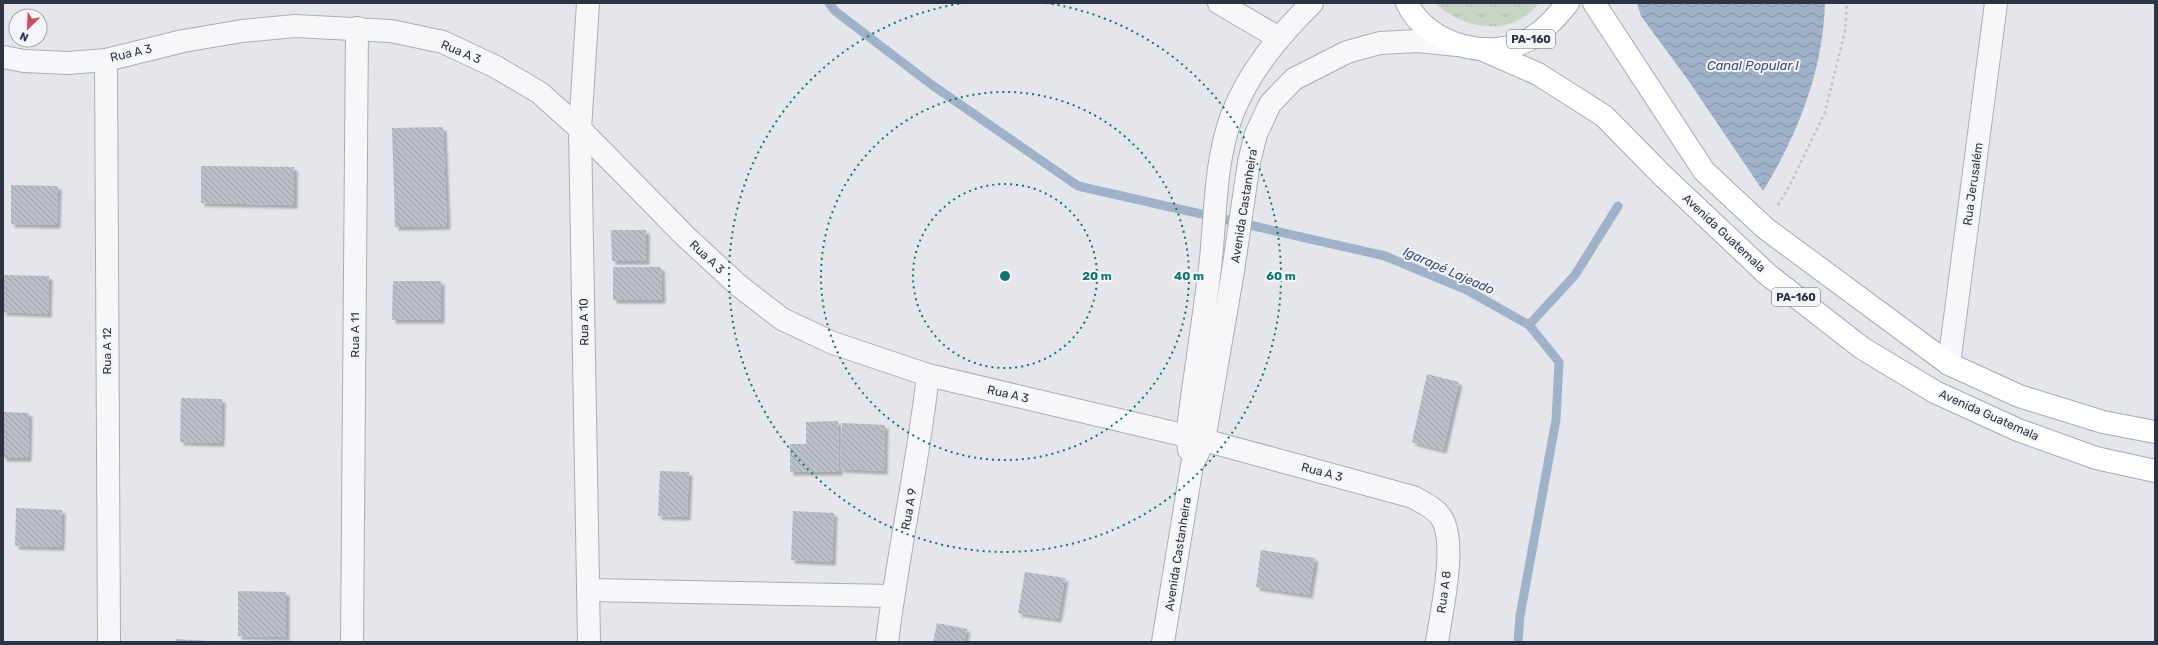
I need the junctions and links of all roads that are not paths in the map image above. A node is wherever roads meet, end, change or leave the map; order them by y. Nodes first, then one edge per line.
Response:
1 (588, 3) edge
2 (1219, 3) edge
3 (1312, 3) edge
4 (1407, 3) edge
5 (1568, 3) edge
6 (1594, 3) edge
7 (1996, 3) edge
8 (357, 28) junction
9 (1279, 38) junction
10 (1458, 45) junction
11 (1481, 49) junction
12 (3, 57) edge
13 (106, 60) junction
14 (580, 129) junction
15 (1949, 364) junction
16 (928, 375) junction
17 (2155, 432) edge
18 (1196, 438) junction
19 (2155, 471) edge
20 (1441, 518) joint
21 (589, 590) junction
22 (893, 596) junction
23 (109, 642) edge
24 (352, 642) edge
25 (589, 642) edge
26 (888, 642) edge
27 (1163, 642) edge
28 (1437, 642) edge

1 - 14 street, Rua A 10
2 - 9 street
3 - 9 street, Avenida Castanheira
4 - 10 main road, PA-160
5 - 11 main road, PA-160
6 - 15 main road, PA-160
7 - 15 street, Rua Jerusalém
8 - 13 street, Rua A 3
8 - 14 street, Rua A 3
8 - 24 street, Rua A 11
9 - 18 street, Avenida Castanheira
10 - 11 main road, PA-160
10 - 18 street, Avenida Castanheira
11 - 19 main road, Avenida Guatemala / PA-160
12 - 13 street, Rua A 3
13 - 23 street, Rua A 12
14 - 16 street, Rua A 3
14 - 21 street, Rua A 10
15 - 17 main road, PA-160
16 - 18 street, Rua A 3
16 - 22 street, Rua A 9
18 - 20 street, Rua A 3
18 - 27 street, Avenida Castanheira
20 - 28 street, Rua A 8
21 - 22 street
21 - 25 street, Rua A 10
22 - 26 street, Rua A 9

